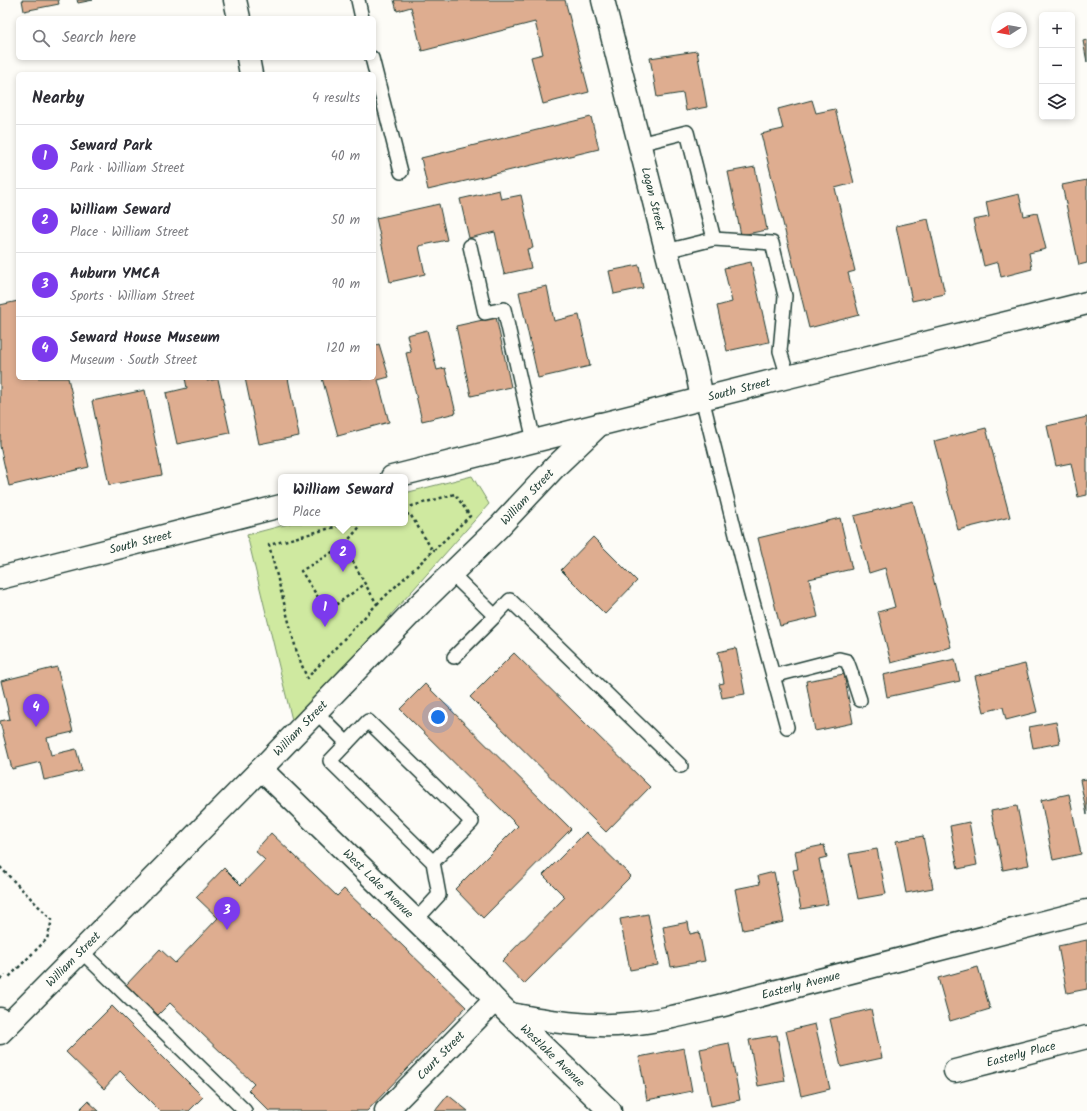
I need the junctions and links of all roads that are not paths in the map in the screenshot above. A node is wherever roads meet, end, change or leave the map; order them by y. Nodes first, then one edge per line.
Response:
1 (235, 0) edge
2 (358, 0) edge
3 (602, 0) edge
4 (239, 16) edge
5 (362, 16) edge
6 (248, 60) edge
7 (373, 60) edge
8 (251, 72) edge
9 (376, 72) edge
10 (376, 74) edge
11 (639, 144) junction
12 (401, 172) dead end
13 (714, 239) junction
14 (470, 246) dead end
15 (666, 251) junction
16 (1087, 303) edge
17 (788, 377) junction
18 (702, 398) junction
19 (600, 424) junction
20 (534, 441) junction
21 (404, 474) edge
22 (278, 507) edge
23 (451, 574) junction
24 (0, 578) edge
25 (495, 616) junction
26 (454, 657) dead end
27 (773, 676) junction
28 (860, 700) dead end
29 (316, 712) junction
30 (787, 727) dead end
31 (347, 743) junction
32 (681, 766) dead end
33 (260, 769) junction
34 (433, 862) junction
35 (1087, 911) edge
36 (416, 920) junction
37 (80, 951) junction
38 (502, 1007) junction
39 (2, 1026) edge
40 (1087, 1037) edge
41 (955, 1071) dead end
42 (245, 1111) edge
43 (386, 1111) edge
44 (610, 1111) edge

1 - 4 street
2 - 5 lane
3 - 11 street, Logan Street
6 - 8 street
7 - 9 lane
10 - 12 lane
11 - 13 lane
11 - 15 street, Logan Street
13 - 15 lane
13 - 17 lane
14 - 20 lane
15 - 18 street, Logan Street
16 - 17 street, South Street
17 - 18 street, South Street
18 - 19 street, South Street
18 - 27 lane
19 - 20 street, South Street
19 - 23 street, William Street
20 - 21 street, South Street
22 - 24 street, South Street
23 - 25 lane
23 - 29 street, William Street
25 - 26 lane
25 - 32 lane
27 - 28 lane
27 - 30 lane
29 - 31 lane
29 - 33 street, William Street
31 - 34 lane
31 - 34 lane
33 - 36 street, West Lake Avenue
33 - 37 street, William Street
34 - 36 lane
35 - 38 street, Easterly Avenue
36 - 38 street, West Lake Avenue
37 - 39 street, William Street
37 - 42 lane
38 - 43 street, Court Street
38 - 44 street, Westlake Avenue
40 - 41 street, Easterly Place

